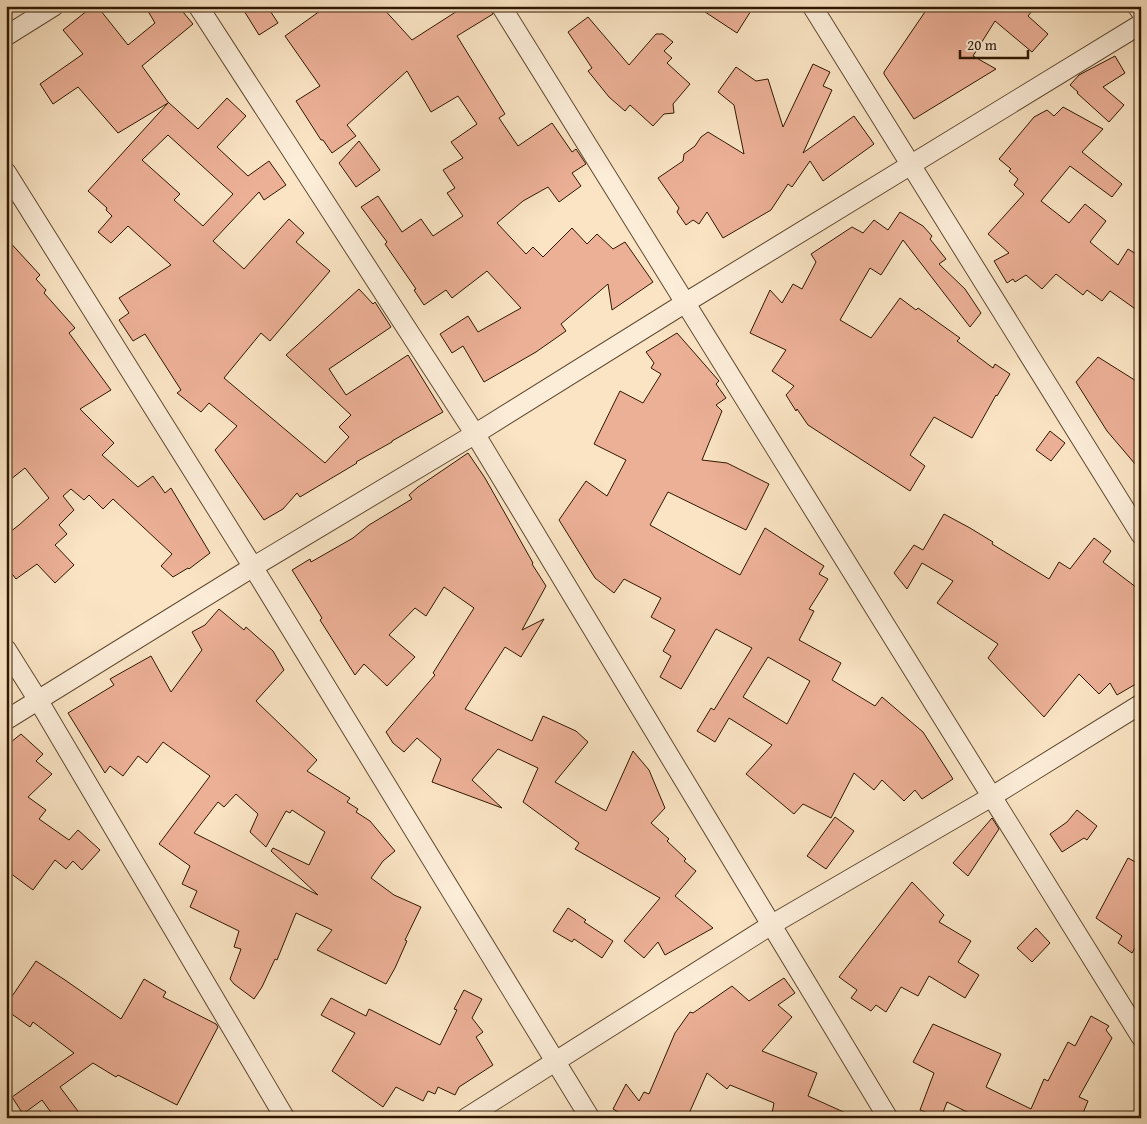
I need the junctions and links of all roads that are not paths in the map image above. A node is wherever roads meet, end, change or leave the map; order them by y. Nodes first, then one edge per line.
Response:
1 (54, 6) edge
2 (198, 6) edge
3 (501, 6) edge
4 (812, 6) edge
5 (1137, 6) edge
6 (1141, 12) edge
7 (1141, 24) edge
8 (6, 36) edge
9 (911, 164) junction
10 (6, 172) edge
11 (685, 303) junction
12 (475, 434) junction
13 (1141, 535) edge
14 (253, 566) junction
15 (6, 650) edge
16 (38, 700) junction
17 (1141, 704) edge
18 (6, 720) edge
19 (991, 797) junction
20 (771, 925) junction
21 (1141, 1037) edge
22 (555, 1061) junction
23 (286, 1118) edge
24 (466, 1118) edge
25 (590, 1118) edge
26 (888, 1118) edge

1 - 8 street
2 - 12 street
3 - 11 street
4 - 9 street
5 - 6 street
7 - 9 street
9 - 11 street
9 - 13 street
10 - 14 street
11 - 12 street
11 - 19 street
12 - 14 street
12 - 20 street
14 - 16 street
14 - 22 street
15 - 16 street
16 - 18 street
16 - 23 street
17 - 19 street
19 - 20 street
19 - 21 street
20 - 22 street
20 - 26 street
22 - 24 street
22 - 25 street

